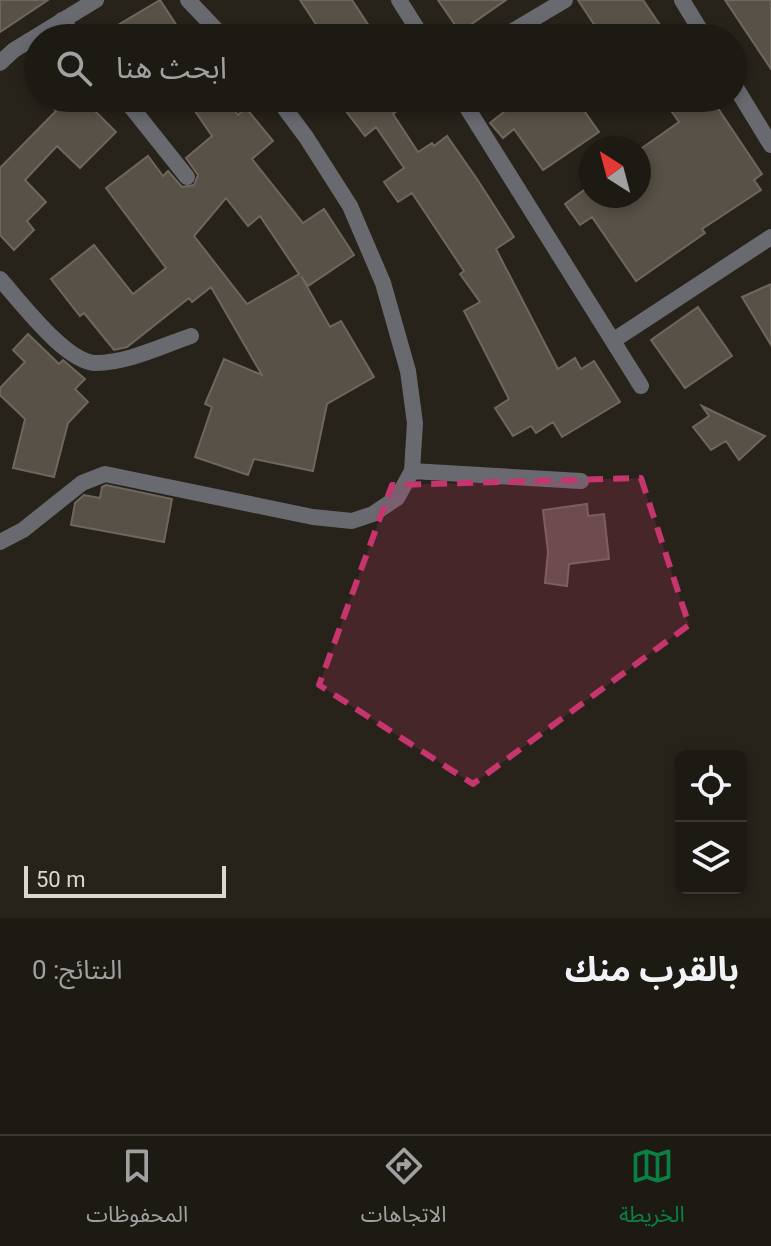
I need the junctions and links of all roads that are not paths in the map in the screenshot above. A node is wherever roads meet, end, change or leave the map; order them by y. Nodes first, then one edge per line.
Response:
1 (96, 0) edge
2 (188, 0) edge
3 (399, 0) edge
4 (565, 0) edge
5 (682, 0) edge
6 (62, 20) junction
7 (56, 24) edge
8 (65, 24) edge
9 (211, 24) edge
10 (414, 24) edge
11 (525, 24) edge
12 (697, 24) edge
13 (24, 44) edge
14 (0, 63) edge
15 (747, 106) edge
16 (135, 112) edge
17 (287, 112) edge
18 (470, 112) edge
19 (771, 145) edge
20 (187, 177) dead end
21 (771, 237) edge
22 (0, 279) edge
23 (191, 336) dead end
24 (614, 340) junction
25 (641, 386) dead end
26 (412, 471) junction
27 (581, 481) dead end
28 (0, 542) edge

1 - 6 street
2 - 9 street
3 - 10 street
4 - 11 street
5 - 12 street
6 - 7 street
6 - 8 street
13 - 14 street
15 - 19 street
16 - 20 street
17 - 26 street
18 - 24 street
21 - 24 street
22 - 23 street
24 - 25 street
26 - 27 street
26 - 28 street

